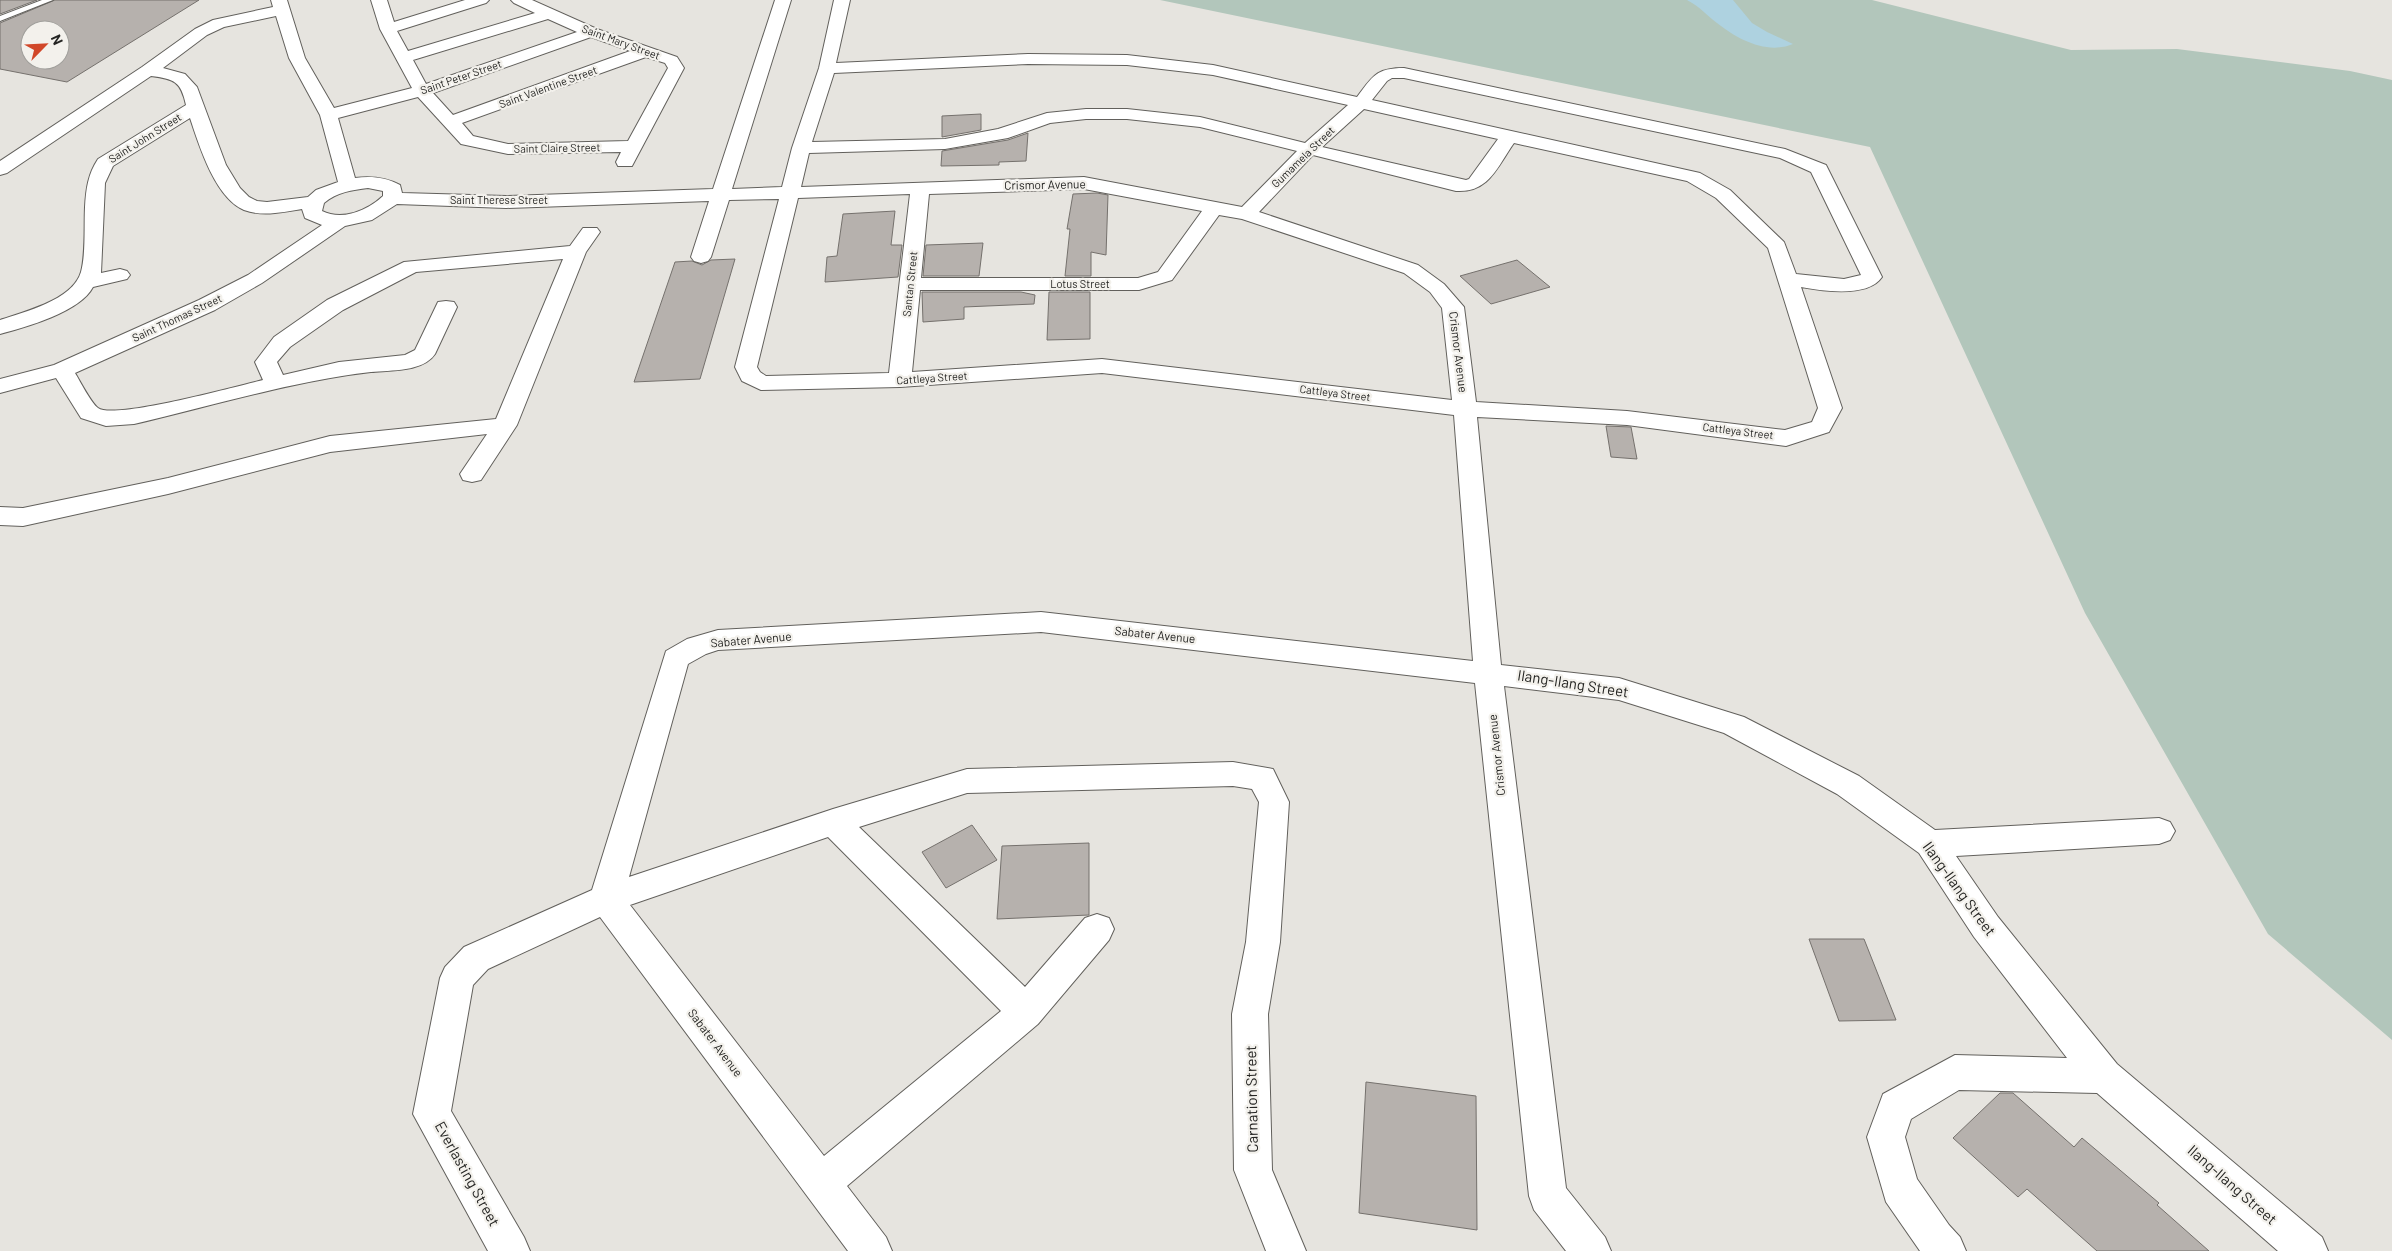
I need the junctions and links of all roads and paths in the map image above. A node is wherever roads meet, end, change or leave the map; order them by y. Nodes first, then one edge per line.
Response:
1 (49, 0) edge
2 (379, 0) edge
3 (481, 0) edge
4 (519, 0) edge
5 (782, 0) edge
6 (842, 0) edge
7 (281, 5) edge
8 (548, 14) junction
9 (0, 19) edge
10 (388, 29) junction
11 (591, 32) junction
12 (646, 51) junction
13 (404, 58) junction
14 (827, 68) junction
15 (148, 71) junction
16 (422, 91) junction
17 (1362, 102) junction
18 (195, 107) junction
19 (330, 116) junction
20 (449, 122) junction
21 (1509, 137) junction
22 (635, 146) junction
23 (802, 148) junction
24 (1310, 148) junction
25 (624, 164) dead end
26 (0, 169) edge
27 (348, 184) junction
28 (920, 188) junction
29 (789, 193) junction
30 (721, 195) junction
31 (392, 198) junction
32 (606, 198) joint
33 (314, 202) junction
34 (1214, 208) junction
35 (1246, 214) junction
36 (341, 220) junction
37 (590, 232) dead end
38 (576, 252) junction
39 (701, 257) dead end
40 (120, 275) dead end
41 (1788, 280) junction
42 (86, 283) junction
43 (910, 284) junction
44 (446, 307) dead end
45 (0, 327) edge
46 (62, 370) junction
47 (900, 380) junction
48 (276, 384) junction
49 (0, 386) edge
50 (1465, 409) junction
51 (505, 425) junction
52 (472, 474) dead end
53 (0, 516) edge
54 (1488, 672) junction
55 (833, 822) junction
56 (2159, 831) dead end
57 (1930, 844) junction
58 (606, 899) junction
59 (1097, 929) dead end
60 (1026, 1012) junction
61 (2104, 1076) junction
62 (821, 1183) junction
63 (510, 1251) edge
64 (872, 1251) edge
65 (1286, 1251) edge
66 (1591, 1251) edge
67 (1946, 1251) edge
68 (2308, 1251) edge

1 - 9 lane
2 - 10 street, Saint Claire Street
3 - 10 street
4 - 8 street, Saint Mary Street
5 - 30 street
6 - 14 street
7 - 15 street
7 - 19 street
8 - 11 street, Saint Mary Street
8 - 13 street
10 - 13 street, Saint Claire Street
11 - 12 street, Saint Mary Street
11 - 16 street, Saint Peter Street
12 - 20 street, Saint Valentine Street
12 - 22 street, Saint Mary Street
13 - 16 street, Saint Claire Street
14 - 17 street, Cattleya Street
14 - 23 street, Cattleya Street
15 - 18 street
15 - 26 street
16 - 19 street, Saint Peter Street
16 - 20 street, Saint Claire Street
17 - 21 street, Cattleya Street
17 - 24 street, Gumamela Street
17 - 41 street, Gumamela Street
18 - 33 street
18 - 42 street, Saint John Street
19 - 27 street
20 - 22 street, Saint Claire Street
21 - 24 street
21 - 41 street, Cattleya Street
22 - 25 street, Saint Mary Street
23 - 24 street
23 - 29 street, Cattleya Street
24 - 35 street, Gumamela Street
27 - 31 street
27 - 33 street
28 - 29 street, Crismor Avenue
28 - 34 street, Crismor Avenue
28 - 43 street, Santan Street
29 - 30 street, Crismor Avenue
29 - 47 street, Cattleya Street
30 - 32 street, Crismor Avenue
30 - 39 street
31 - 32 street, Saint Therese Street
31 - 36 street
33 - 36 street
34 - 35 street, Crismor Avenue
34 - 43 street, Lotus Street
35 - 50 street, Crismor Avenue
36 - 46 street, Saint Thomas Street
37 - 38 street
38 - 48 street
38 - 51 street
40 - 42 street
41 - 50 street, Cattleya Street
42 - 45 street
43 - 47 street, Santan Street
44 - 48 street
46 - 48 street
46 - 49 street, Saint Thomas Street
47 - 50 street, Cattleya Street
50 - 54 street, Crismor Avenue
51 - 52 street
51 - 53 street
54 - 57 street, Ilang-Ilang Street
54 - 58 street, Sabater Avenue
54 - 66 street, Crismor Avenue
55 - 58 street
55 - 60 street
55 - 65 street, Carnation Street
56 - 57 street
57 - 61 street, Ilang-Ilang Street
58 - 62 street, Sabater Avenue
58 - 63 street, Everlasting Street
59 - 60 street
60 - 62 street
61 - 67 street
61 - 68 street, Ilang-Ilang Street
62 - 64 street, Sabater Avenue

